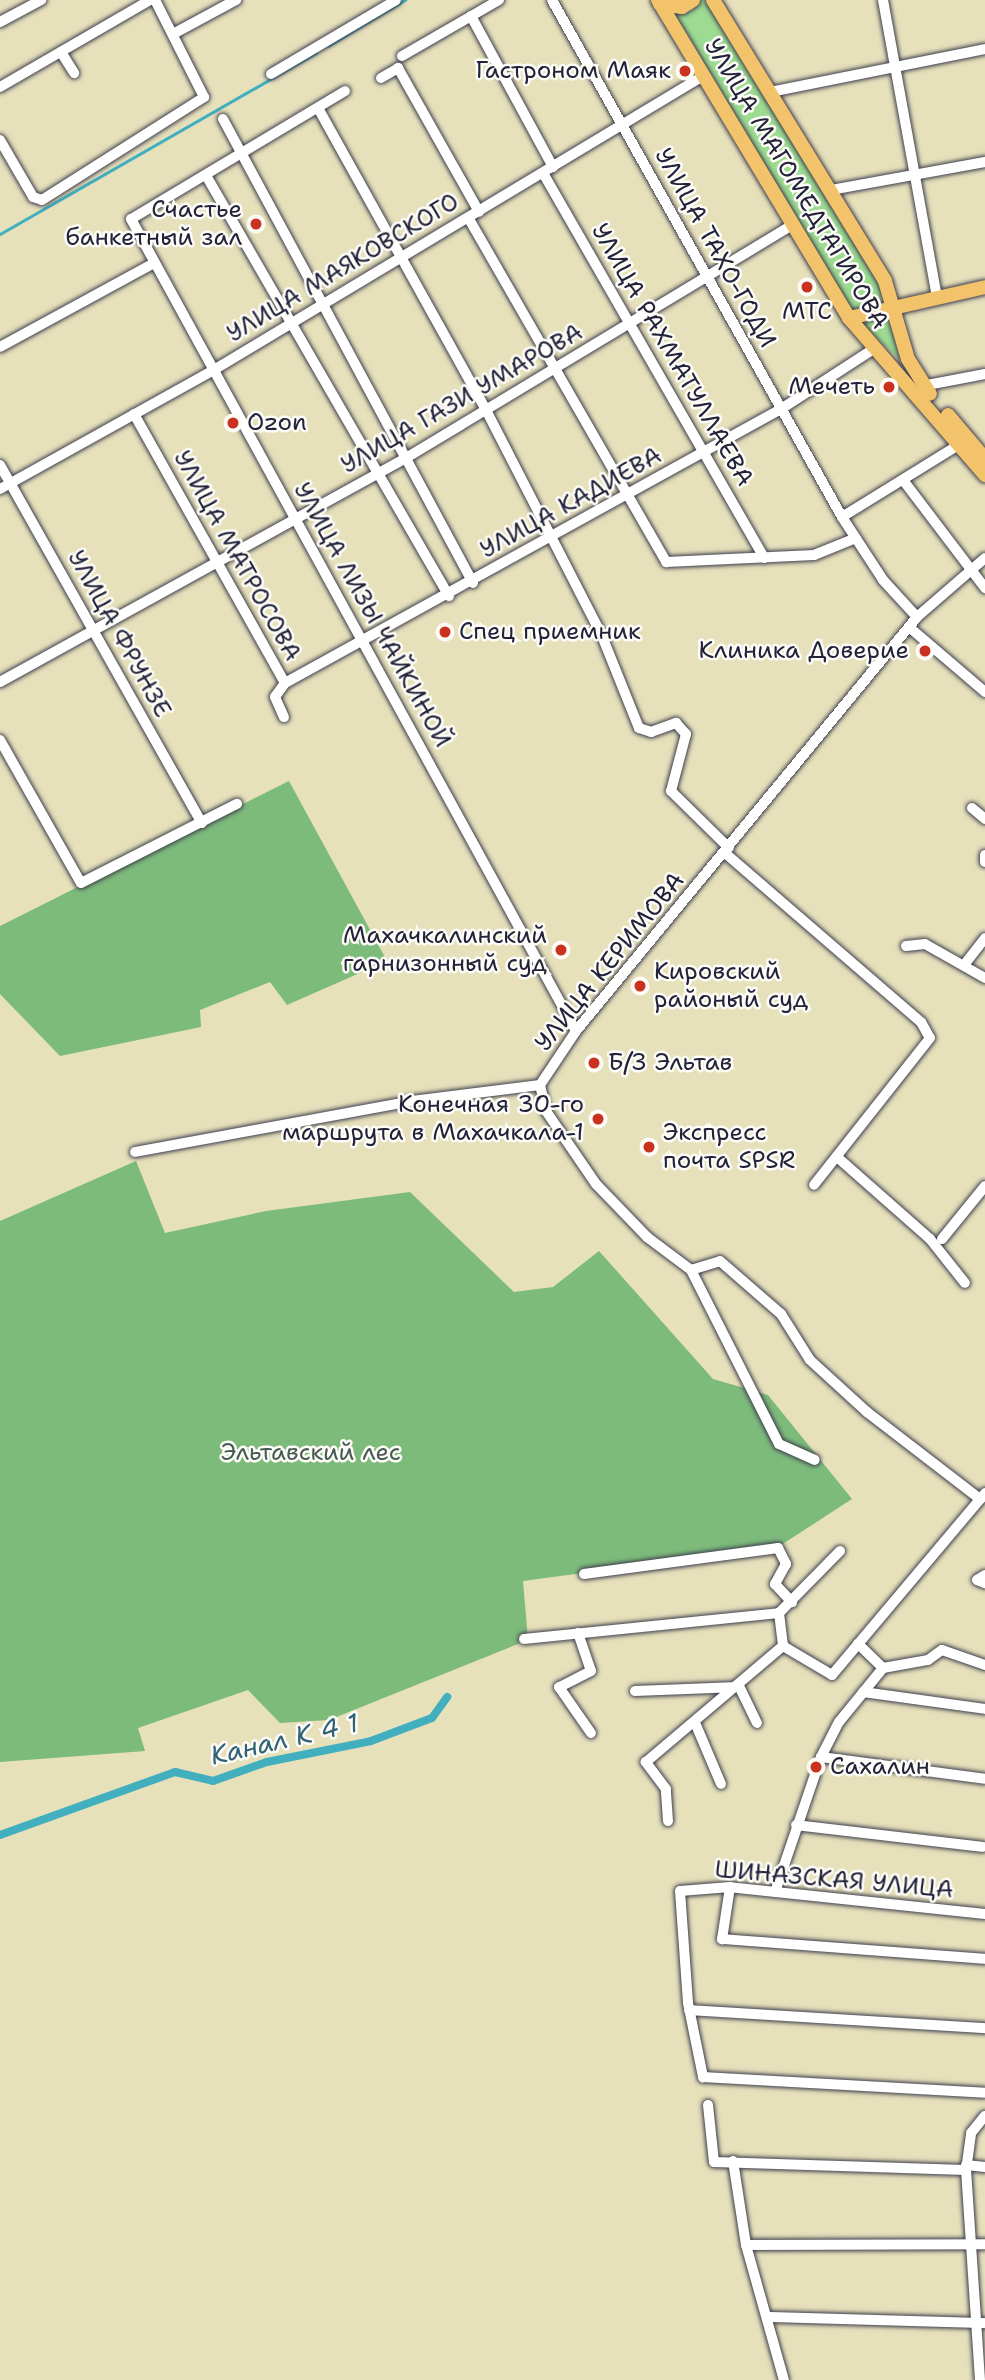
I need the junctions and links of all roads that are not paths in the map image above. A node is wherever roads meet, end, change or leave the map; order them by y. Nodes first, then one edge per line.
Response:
1 (41, 0) edge
2 (153, 0) edge
3 (236, 0) edge
4 (396, 0) edge
5 (499, 0) edge
6 (552, 0) edge
7 (693, 0) edge
8 (713, 0) edge
9 (883, 0) edge
10 (659, 2) edge
11 (471, 16) junction
12 (0, 22) edge
13 (173, 34) junction
14 (985, 49) edge
15 (61, 51) junction
16 (402, 55) dead end
17 (897, 67) junction
18 (74, 73) dead end
19 (271, 74) dead end
20 (704, 76) junction
21 (381, 78) dead end
22 (0, 87) edge
23 (345, 91) dead end
24 (770, 92) junction
25 (318, 108) junction
26 (223, 119) dead end
27 (623, 126) junction
28 (0, 140) edge
29 (242, 155) junction
30 (5, 158) edge
31 (985, 162) edge
32 (548, 170) junction
33 (917, 174) junction
34 (207, 177) junction
35 (831, 190) junction
36 (479, 212) junction
37 (469, 219) junction
38 (792, 225) junction
39 (403, 258) junction
40 (154, 263) junction
41 (706, 279) junction
42 (985, 285) edge
43 (936, 294) junction
44 (892, 302) junction
45 (325, 303) junction
46 (849, 318) junction
47 (292, 323) junction
48 (632, 325) junction
49 (0, 347) edge
50 (872, 350) junction
51 (217, 368) junction
52 (555, 368) junction
53 (985, 374) edge
54 (922, 386) junction
55 (485, 408) junction
56 (781, 408) junction
57 (134, 414) junction
58 (965, 441) junction
59 (703, 452) junction
60 (406, 458) junction
61 (985, 460) edge
62 (0, 465) edge
63 (375, 474) junction
64 (985, 475) edge
65 (903, 480) junction
66 (5, 486) edge
67 (626, 496) junction
68 (842, 517) junction
69 (296, 521) junction
70 (856, 538) junction
71 (550, 539) junction
72 (764, 558) junction
73 (985, 558) edge
74 (217, 566) junction
75 (969, 572) junction
76 (473, 583) junction
77 (985, 588) edge
78 (449, 596) junction
79 (913, 622) junction
80 (94, 633) junction
81 (365, 640) junction
82 (0, 682) edge
83 (285, 683) junction
84 (985, 692) edge
85 (284, 717) dead end
86 (0, 740) edge
87 (237, 804) dead end
88 (972, 808) dead end
89 (985, 819) edge
90 (202, 822) junction
91 (727, 850) junction
92 (985, 855) edge
93 (985, 862) edge
94 (985, 938) edge
95 (906, 946) dead end
96 (964, 965) junction
97 (985, 978) edge
98 (576, 1031) junction
99 (540, 1085) junction
100 (135, 1152) dead end
101 (837, 1157) junction
102 (814, 1185) dead end
103 (985, 1186) edge
104 (942, 1239) dead end
105 (691, 1270) junction
106 (965, 1283) dead end
107 (815, 1460) dead end
108 (983, 1496) edge
109 (840, 1551) dead end
110 (584, 1573) dead end
111 (985, 1574) edge
112 (985, 1583) edge
113 (792, 1602) junction
114 (779, 1613) junction
115 (578, 1633) junction
116 (524, 1639) dead end
117 (858, 1644) junction
118 (783, 1646) junction
119 (985, 1665) edge
120 (883, 1668) junction
121 (739, 1686) junction
122 (635, 1690) dead end
123 (863, 1692) junction
124 (985, 1709) edge
125 (757, 1723) dead end
126 (696, 1725) junction
127 (592, 1734) dead end
128 (821, 1757) junction
129 (985, 1779) edge
130 (721, 1784) dead end
131 (668, 1821) dead end
132 (796, 1825) junction
133 (983, 1847) edge
134 (730, 1887) junction
135 (775, 1892) junction
136 (985, 1914) edge
137 (985, 1959) edge
138 (689, 2010) junction
139 (985, 2028) edge
140 (985, 2093) edge
141 (708, 2105) dead end
142 (985, 2116) edge
143 (733, 2161) junction
144 (985, 2167) edge
145 (966, 2168) junction
146 (971, 2244) junction
147 (985, 2244) edge
148 (746, 2245) junction
149 (767, 2317) junction
150 (980, 2323) edge
151 (784, 2380) edge
152 (979, 2380) edge

1 - 12 street
2 - 13 street
2 - 15 street
3 - 13 street
4 - 19 street
5 - 11 street
6 - 27 street, УЛИЦА ТАХО-ГОДИ
7 - 10 main road
8 - 24 main road, УЛИЦА МАГОМЕДТАГИРОВА
9 - 17 street
10 - 20 main road, УЛИЦА МАГОМЕДТАГИРОВА
11 - 16 street
11 - 32 street, УЛИЦА РАХМАТУЛЛАЕВА
13 - 30 street
14 - 17 street
15 - 18 street
15 - 22 street
17 - 24 street
17 - 33 street
20 - 27 street, УЛИЦА МАЯКОВСКОГО
20 - 38 main road, УЛИЦА МАГОМЕДТАГИРОВА
21 - 36 street
23 - 25 street
24 - 35 main road, УЛИЦА МАГОМЕДТАГИРОВА
25 - 29 street
25 - 39 street
26 - 29 street
27 - 32 street, УЛИЦА МАЯКОВСКОГО
27 - 41 street, УЛИЦА ТАХО-ГОДИ
28 - 30 street
29 - 34 street
29 - 45 street
31 - 33 street
32 - 36 street, УЛИЦА МАЯКОВСКОГО
32 - 48 street, УЛИЦА РАХМАТУЛЛАЕВА
33 - 35 street
33 - 43 street
34 - 40 street, УЛИЦА ЛИЗЫ ЧАЙКИНОЙ
34 - 47 street
35 - 44 main road, УЛИЦА МАГОМЕДТАГИРОВА
36 - 37 street, УЛИЦА МАЯКОВСКОГО
37 - 39 street, УЛИЦА МАЯКОВСКОГО
37 - 52 street
38 - 41 street, УЛИЦА ГАЗИ УМАРОВА
38 - 46 main road, УЛИЦА МАГОМЕДТАГИРОВА
39 - 45 street, УЛИЦА МАЯКОВСКОГО
39 - 55 street
40 - 49 street
40 - 51 street, УЛИЦА ЛИЗЫ ЧАЙКИНОЙ
41 - 48 street, УЛИЦА ГАЗИ УМАРОВА
41 - 56 street, УЛИЦА ТАХО-ГОДИ
42 - 43 main road
43 - 44 main road
44 - 46 main road
44 - 54 main road, УЛИЦА МАГОМЕДТАГИРОВА
45 - 47 street, УЛИЦА МАЯКОВСКОГО
45 - 60 street
46 - 50 main road, УЛИЦА МАГОМЕДТАГИРОВА
47 - 51 street, УЛИЦА МАЯКОВСКОГО
47 - 63 street
48 - 52 street, УЛИЦА ГАЗИ УМАРОВА
48 - 59 street, УЛИЦА РАХМАТУЛЛАЕВА
50 - 56 street, УЛИЦА КАДИЕВА
50 - 58 main road, УЛИЦА МАГОМЕДТАГИРОВА
51 - 57 street, УЛИЦА МАЯКОВСКОГО
51 - 69 street, УЛИЦА ЛИЗЫ ЧАЙКИНОЙ
52 - 55 street, УЛИЦА ГАЗИ УМАРОВА
52 - 67 street
53 - 54 street
54 - 58 main road, УЛИЦА МАГОМЕДТАГИРОВА
55 - 60 street, УЛИЦА ГАЗИ УМАРОВА
55 - 71 street
56 - 59 street, УЛИЦА КАДИЕВА
56 - 68 street, УЛИЦА ТАХО-ГОДИ
57 - 66 street, УЛИЦА МАЯКОВСКОГО
57 - 74 street, УЛИЦА МАТРОСОВА
58 - 61 main road, УЛИЦА МАГОМЕДТАГИРОВА
58 - 64 main road, УЛИЦА МАГОМЕДТАГИРОВА
58 - 65 street
59 - 67 street, УЛИЦА КАДИЕВА
59 - 72 street, УЛИЦА РАХМАТУЛЛАЕВА
60 - 63 street, УЛИЦА ГАЗИ УМАРОВА
60 - 76 street
62 - 66 street, УЛИЦА ФРУНЗЕ
63 - 69 street, УЛИЦА ГАЗИ УМАРОВА
63 - 78 street
65 - 68 street
65 - 75 street
66 - 80 street, УЛИЦА ФРУНЗЕ
67 - 71 street, УЛИЦА КАДИЕВА
67 - 72 street
68 - 70 street, УЛИЦА ТАХО-ГОДИ
69 - 74 street, УЛИЦА ГАЗИ УМАРОВА
69 - 81 street, УЛИЦА ЛИЗЫ ЧАЙКИНОЙ
70 - 72 street
70 - 79 street, УЛИЦА ТАХО-ГОДИ
71 - 76 street, УЛИЦА КАДИЕВА
71 - 91 street
73 - 75 street, УЛИЦА КЕРИМОВА
74 - 80 street, УЛИЦА ГАЗИ УМАРОВА
74 - 83 street, УЛИЦА МАТРОСОВА
75 - 77 street
75 - 79 street, УЛИЦА КЕРИМОВА
76 - 78 street, УЛИЦА КАДИЕВА
78 - 81 street, УЛИЦА КАДИЕВА
79 - 84 street, УЛИЦА ТАХО-ГОДИ
79 - 91 street, УЛИЦА КЕРИМОВА
80 - 82 street, УЛИЦА ГАЗИ УМАРОВА
80 - 90 street, УЛИЦА ФРУНЗЕ
81 - 83 street, УЛИЦА КАДИЕВА
81 - 98 street, УЛИЦА ЛИЗЫ ЧАЙКИНОЙ
83 - 85 street, УЛИЦА МАТРОСОВА
86 - 90 street
87 - 90 street
88 - 89 street
91 - 98 street, УЛИЦА КЕРИМОВА
91 - 101 street
92 - 93 street
94 - 96 street
95 - 96 street
96 - 97 street
98 - 99 street, УЛИЦА КЕРИМОВА
99 - 100 street, УЛИЦА КЕРИМОВА
99 - 105 street
101 - 102 street
101 - 106 street
103 - 104 street
105 - 107 street
105 - 108 street
108 - 117 street
109 - 113 street
110 - 113 street
111 - 112 street
113 - 114 street
114 - 115 street
114 - 118 street
115 - 116 street
115 - 127 street
117 - 118 street
117 - 120 street
118 - 121 street
119 - 120 street
120 - 123 street
121 - 122 street
121 - 125 street
121 - 126 street
123 - 124 street
123 - 128 street
126 - 130 street
126 - 131 street
128 - 129 street
128 - 132 street
132 - 133 street
132 - 135 street
134 - 135 street, ШИНАЗСКАЯ УЛИЦА
134 - 137 street
134 - 138 street, ШИНАЗСКАЯ УЛИЦА
135 - 136 street, ШИНАЗСКАЯ УЛИЦА
138 - 139 street
138 - 140 street
141 - 143 street
142 - 145 street
143 - 145 street
143 - 148 street
144 - 145 street
145 - 146 street
146 - 147 street
146 - 148 street
146 - 150 street
148 - 149 street
149 - 150 street
149 - 151 street
150 - 152 street

